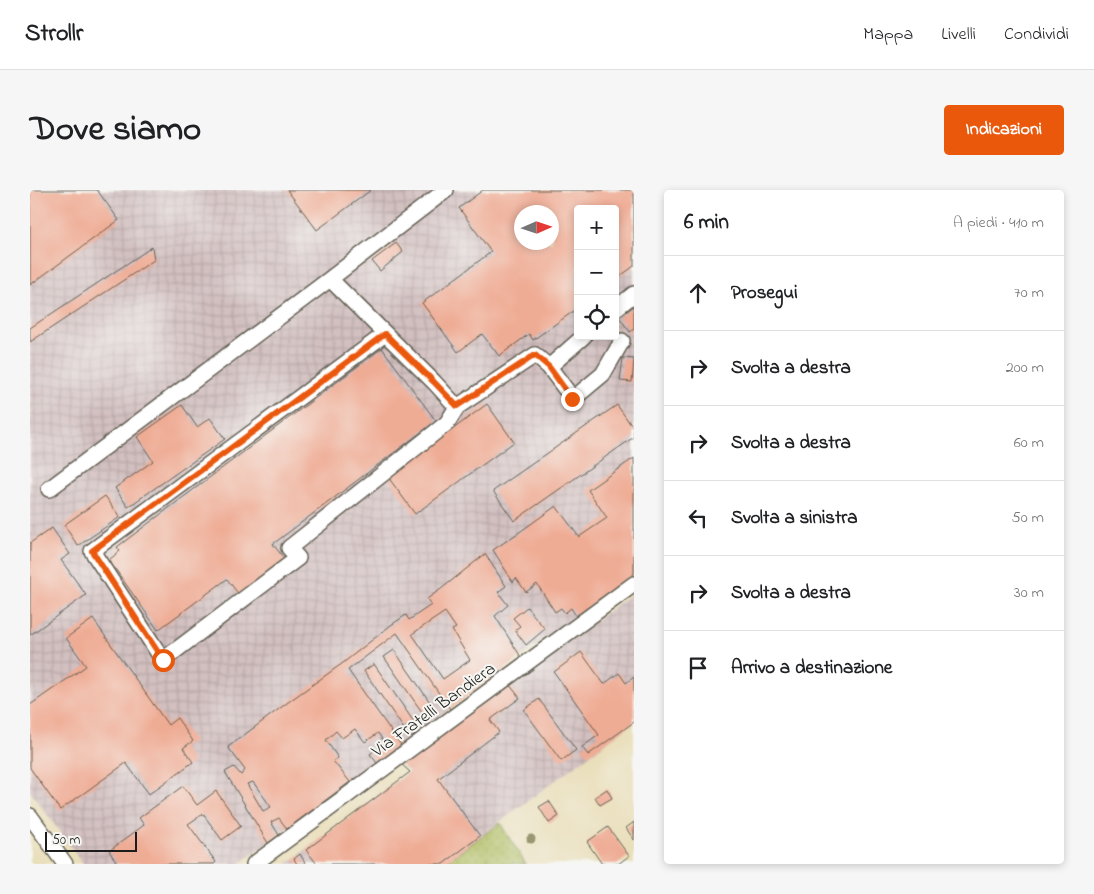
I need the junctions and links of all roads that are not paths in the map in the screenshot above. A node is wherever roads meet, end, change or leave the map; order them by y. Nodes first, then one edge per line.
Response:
1 (446, 190) edge
2 (330, 279) junction
3 (634, 294) edge
4 (619, 306) edge
5 (385, 334) junction
6 (579, 340) edge
7 (622, 340) dead end
8 (549, 367) junction
9 (457, 406) junction
10 (49, 490) dead end
11 (634, 584) edge
12 (30, 816) edge
13 (65, 864) edge
14 (254, 864) edge

1 - 2 street
2 - 5 street
2 - 10 street
3 - 4 street
5 - 9 street
5 - 9 street
6 - 8 street
7 - 8 street
8 - 9 street
11 - 14 street, Via Fratelli Bandiera
12 - 13 street

